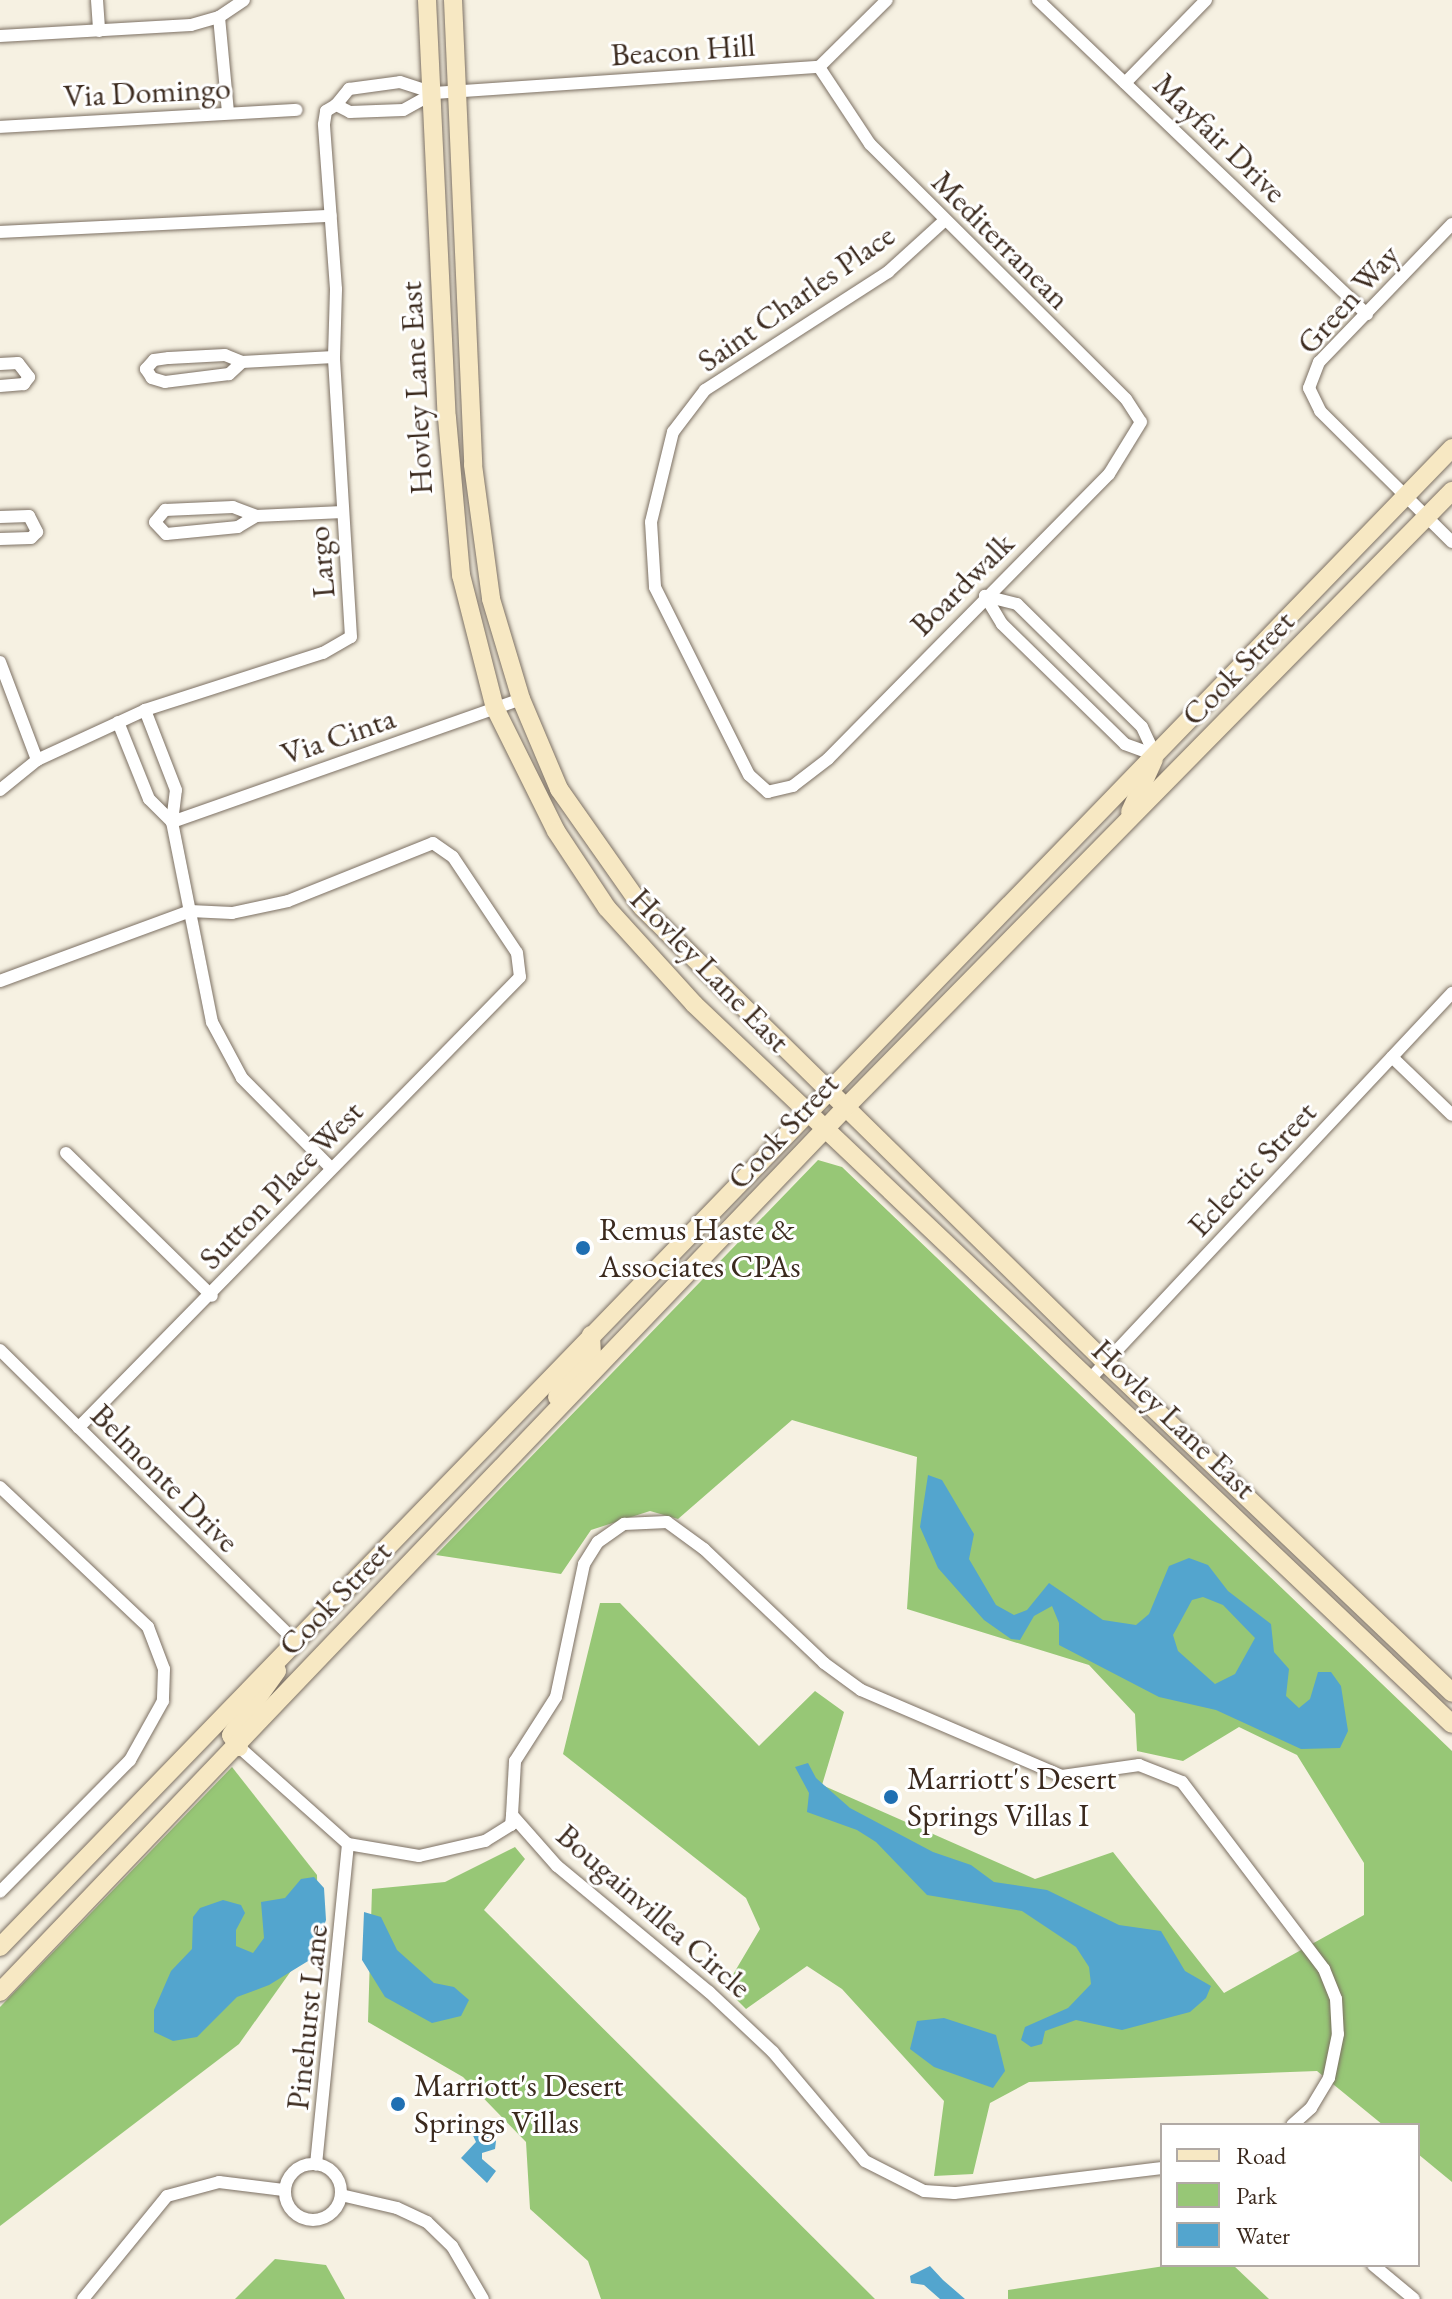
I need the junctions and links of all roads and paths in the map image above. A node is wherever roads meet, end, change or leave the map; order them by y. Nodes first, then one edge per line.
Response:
1 (97, 0) edge
2 (244, 0) edge
3 (427, 0) edge
4 (453, 0) edge
5 (887, 0) edge
6 (1038, 0) edge
7 (1206, 0) edge
8 (219, 17) junction
9 (99, 31) junction
10 (0, 36) edge
11 (819, 67) junction
12 (1125, 83) junction
13 (434, 93) junction
14 (457, 93) junction
15 (336, 105) junction
16 (297, 110) dead end
17 (228, 113) junction
18 (0, 127) edge
19 (331, 216) junction
20 (943, 222) junction
21 (1452, 224) edge
22 (0, 232) edge
23 (1367, 314) junction
24 (334, 357) junction
25 (242, 362) junction
26 (0, 364) edge
27 (0, 386) edge
28 (1131, 444) joint
29 (1452, 448) edge
30 (1452, 491) edge
31 (1405, 496) junction
32 (343, 512) junction
33 (256, 516) junction
34 (0, 517) edge
35 (1426, 517) junction
36 (0, 539) edge
37 (1452, 542) edge
38 (985, 596) junction
39 (0, 662) edge
40 (521, 699) junction
41 (495, 708) junction
42 (145, 710) junction
43 (118, 722) junction
44 (1155, 755) junction
45 (828, 759) joint
46 (37, 760) junction
47 (0, 790) edge
48 (172, 822) junction
49 (1119, 832) junction
50 (190, 911) junction
51 (0, 981) edge
52 (1452, 993) edge
53 (1392, 1057) junction
54 (827, 1089) junction
55 (845, 1108) junction
56 (806, 1111) junction
57 (1452, 1115) edge
58 (825, 1130) junction
59 (66, 1153) dead end
60 (331, 1168) junction
61 (212, 1296) junction
62 (591, 1335) junction
63 (0, 1350) edge
64 (1106, 1363) junction
65 (1089, 1380) junction
66 (78, 1428) junction
67 (1149, 1437) junction
68 (1223, 1475) junction
69 (0, 1487) edge
70 (474, 1498) junction
71 (295, 1641) junction
72 (1371, 1646) junction
73 (1452, 1693) edge
74 (1452, 1701) edge
75 (1452, 1724) edge
76 (239, 1747) junction
77 (512, 1815) junction
78 (348, 1844) junction
79 (0, 1892) edge
80 (0, 1947) edge
81 (0, 1992) edge
82 (1294, 2123) edge
83 (316, 2164) junction
84 (1160, 2168) edge
85 (284, 2190) junction
86 (341, 2195) junction
87 (1375, 2267) edge
88 (83, 2299) edge
89 (483, 2299) edge
90 (1414, 2299) edge

1 - 9 street
2 - 8 street
3 - 13 main road, Hovley Lane East
4 - 14 main road, Hovley Lane East
5 - 11 street
6 - 12 street, Mayfair Drive
7 - 12 street
8 - 9 street
8 - 17 street
9 - 10 street
11 - 14 street, Beacon Hill
11 - 20 street, Mediterranean
12 - 23 street, Mayfair Drive
13 - 14 street
13 - 15 street
13 - 15 street
13 - 41 main road, Hovley Lane East
14 - 40 main road, Hovley Lane East
15 - 19 street, Largo
16 - 17 street, Via Domingo
17 - 18 street, Via Domingo
19 - 22 street
19 - 24 street, Largo
20 - 28 street, Mediterranean
20 - 45 street, Saint Charles Place
21 - 23 street, Green Way
23 - 31 street, Green Way
24 - 25 street
24 - 32 street, Largo
25 - 25 street
26 - 27 street
28 - 38 street, Boardwalk
29 - 31 main road, Cook Street
30 - 35 main road, Cook Street
31 - 35 street, Green Way
31 - 44 main road, Cook Street
32 - 33 street
32 - 42 street, Largo
33 - 33 street
34 - 36 street
35 - 37 street, Green Way
35 - 49 main road, Cook Street
38 - 44 street
38 - 44 street
38 - 45 street, Boardwalk
39 - 46 street
40 - 41 street, Via Cinta
40 - 54 main road, Hovley Lane East
41 - 48 street, Via Cinta
41 - 56 main road, Hovley Lane East
42 - 43 street, Largo
42 - 48 street
43 - 46 street, Largo
43 - 48 street
44 - 49 main road
44 - 54 main road, Cook Street
46 - 47 street, Largo
48 - 50 street
49 - 55 main road, Cook Street
50 - 51 street
50 - 60 street
50 - 60 street, Sutton Place West
52 - 53 street, Eclectic Street
53 - 57 street
53 - 64 street, Eclectic Street
54 - 55 main road, Hovley Lane East
54 - 56 main road, Cook Street
55 - 58 main road, Cook Street
55 - 64 main road, Hovley Lane East
56 - 58 main road, Hovley Lane East
56 - 62 main road, Cook Street
58 - 65 main road, Hovley Lane East
58 - 70 main road, Cook Street
59 - 61 street
60 - 61 street, Sutton Place West
61 - 66 street, Sutton Place West
62 - 70 main road
62 - 71 main road, Cook Street
63 - 66 street, Belmonte Drive
64 - 65 street, Eclectic Street
64 - 68 main road, Hovley Lane East
65 - 67 main road, Hovley Lane East
66 - 71 street, Belmonte Drive
67 - 68 main road
67 - 72 main road, Hovley Lane East
68 - 73 main road, Hovley Lane East
69 - 79 street
70 - 76 main road, Cook Street
71 - 76 main road
71 - 80 main road, Cook Street
72 - 74 main road
72 - 75 main road, Hovley Lane East
76 - 78 street
76 - 81 main road, Cook Street
77 - 78 street
77 - 82 street, Bougainvillea Circle
77 - 84 street, Bougainvillea Circle
78 - 83 street, Pinehurst Lane
83 - 85 street
83 - 86 street
85 - 86 street
85 - 88 street
86 - 89 street
87 - 90 street

